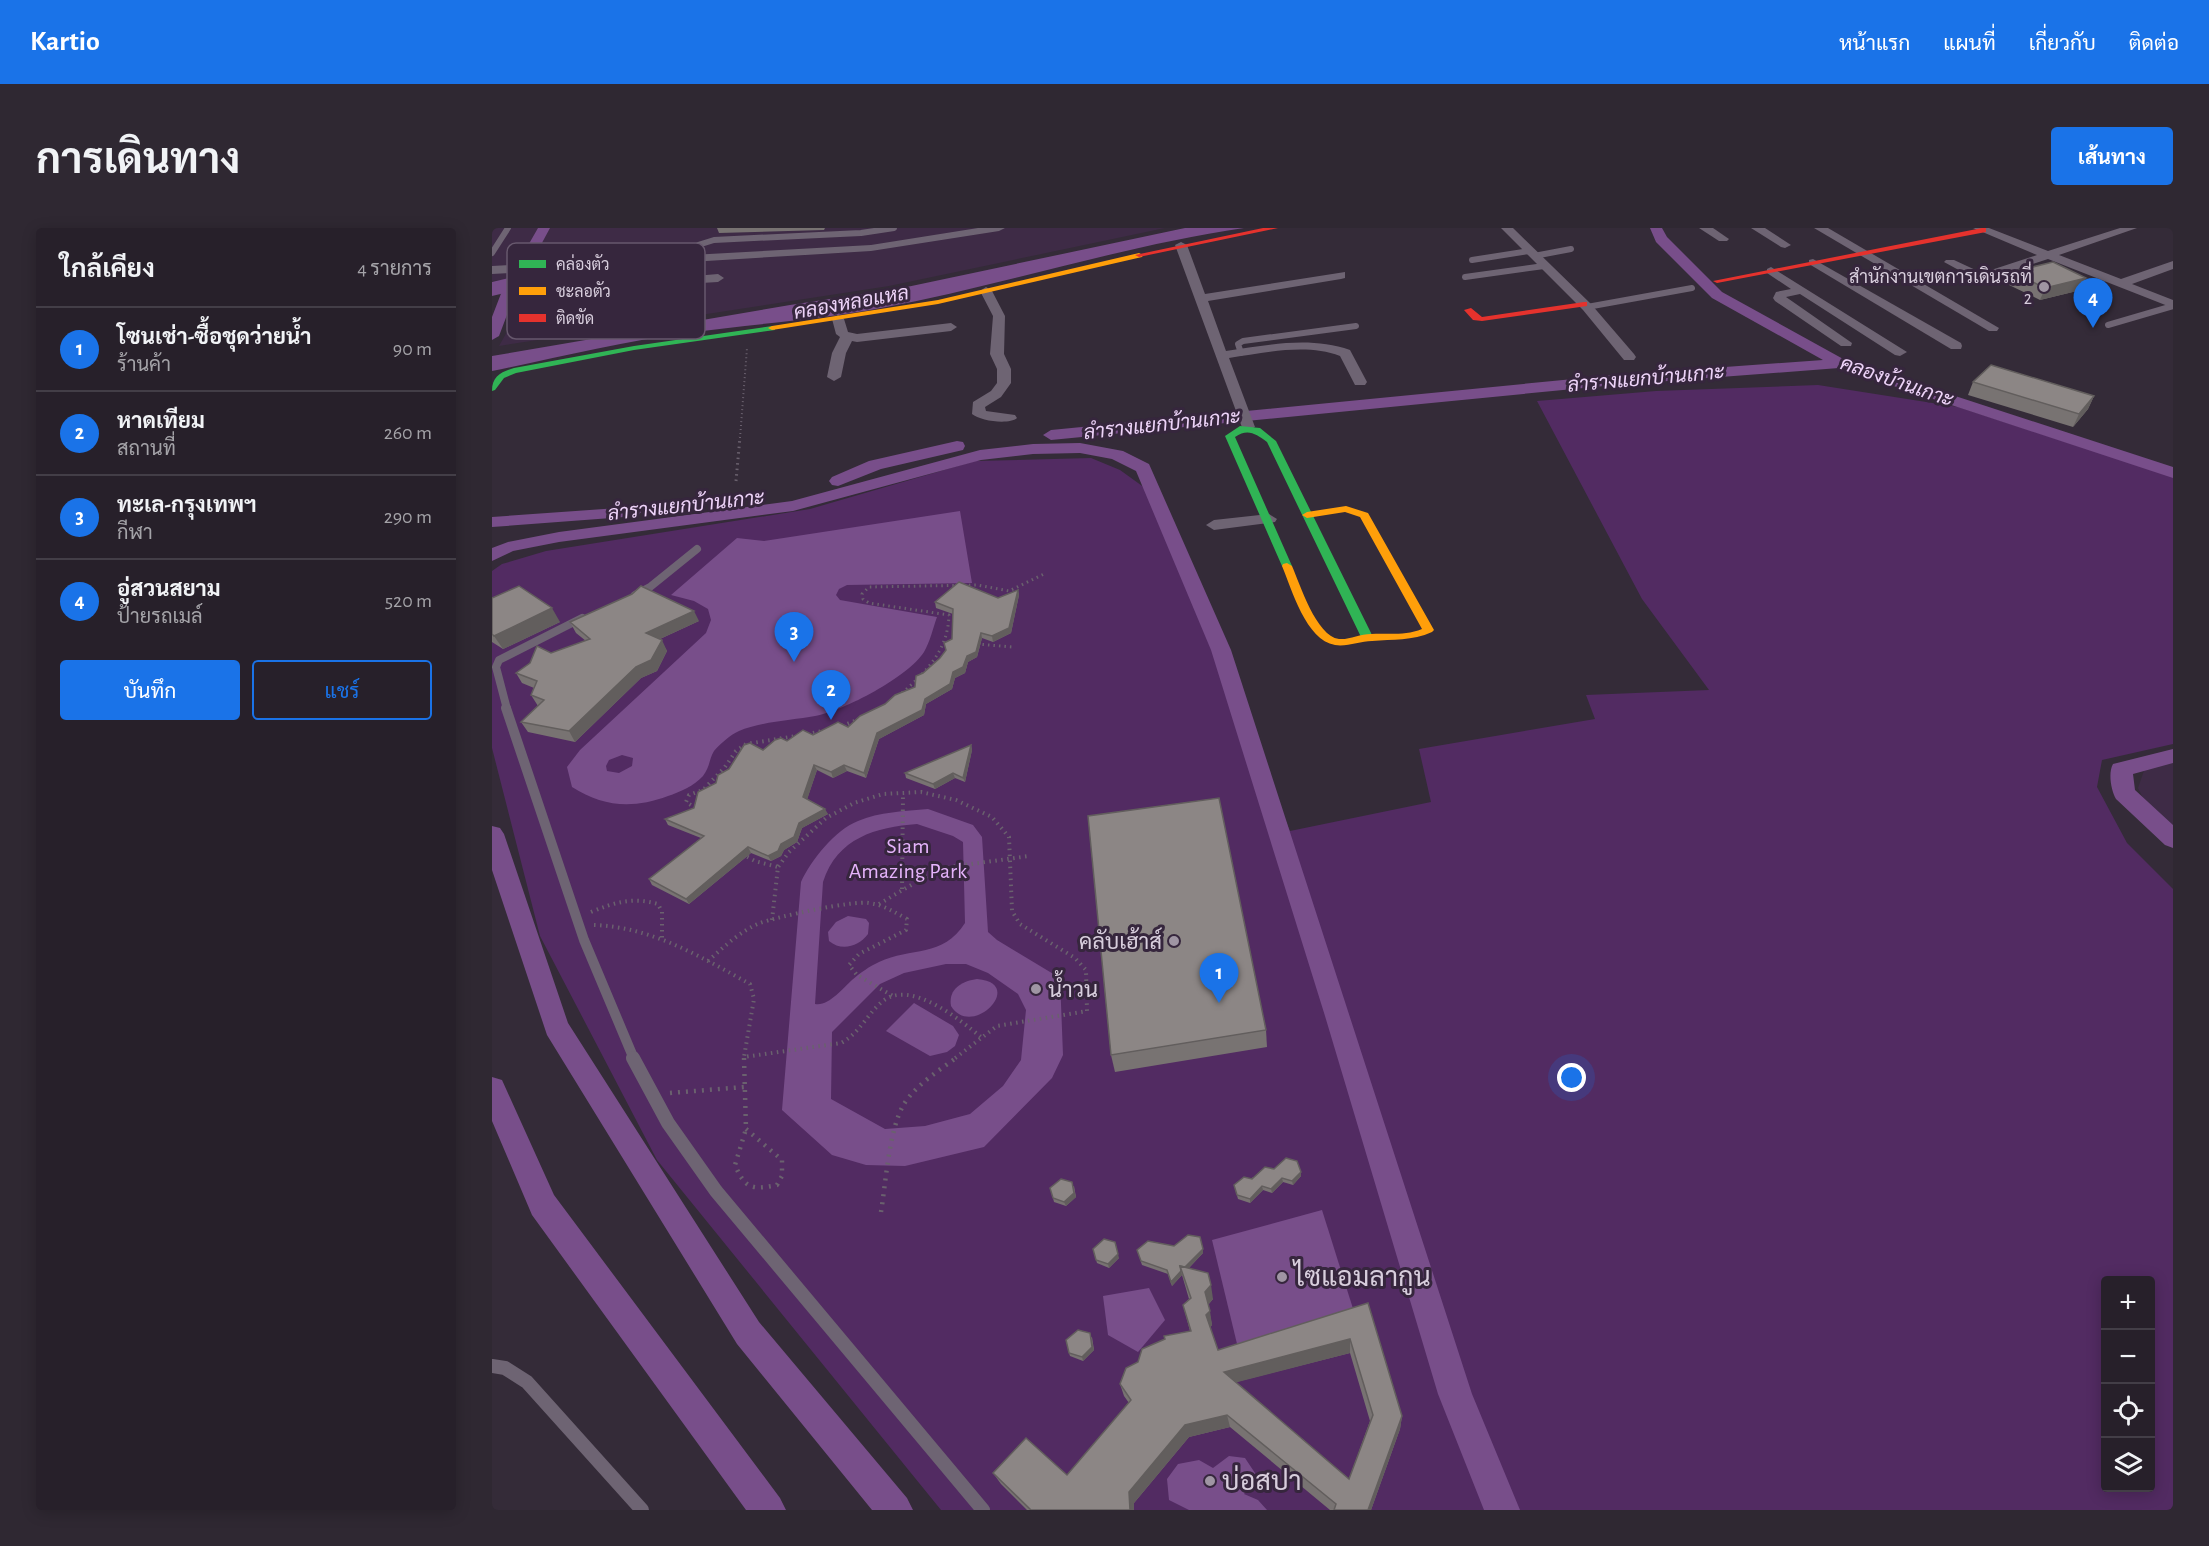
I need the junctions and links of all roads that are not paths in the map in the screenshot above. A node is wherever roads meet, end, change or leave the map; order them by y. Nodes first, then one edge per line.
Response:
1 (508, 228) edge
2 (894, 228) edge
3 (999, 228) edge
4 (1274, 228) edge
5 (1507, 228) edge
6 (1706, 228) edge
7 (1757, 228) edge
8 (1821, 228) edge
9 (2131, 228) edge
10 (1981, 229) edge
11 (2087, 231) dead end
12 (2104, 238) junction
13 (1723, 239) dead end
14 (704, 243) edge
15 (1181, 245) junction
16 (1785, 245) dead end
17 (1571, 249) dead end
18 (492, 253) edge
19 (1531, 253) junction
20 (1863, 253) junction
21 (2049, 255) junction
22 (705, 258) edge
23 (1472, 260) dead end
24 (1813, 262) junction
25 (1950, 262) dead end
26 (2173, 265) edge
27 (1544, 266) junction
28 (507, 269) edge
29 (492, 270) edge
30 (1771, 271) junction
31 (1341, 275) dead end
32 (718, 278) dead end
33 (1465, 278) dead end
34 (705, 279) edge
35 (1717, 281) dead end
36 (2121, 283) junction
37 (1692, 288) dead end
38 (1802, 290) junction
39 (986, 291) junction
40 (1203, 298) junction
41 (2173, 305) edge
42 (1586, 306) junction
43 (1468, 310) dead end
44 (838, 319) junction
45 (2108, 325) dead end
46 (1356, 326) dead end
47 (951, 327) dead end
48 (1993, 328) dead end
49 (847, 337) junction
50 (705, 338) edge
51 (698, 339) edge
52 (1846, 343) dead end
53 (1956, 346) dead end
54 (1900, 352) dead end
55 (1241, 353) junction
56 (1224, 355) junction
57 (1629, 357) dead end
58 (834, 377) dead end
59 (1360, 382) dead end
60 (492, 388) edge
61 (1010, 418) dead end
62 (1247, 424) junction
63 (1307, 515) junction
64 (1269, 519) junction
65 (1214, 525) dead end
66 (697, 549) dead end
67 (623, 600) edge
68 (591, 614) edge
69 (1366, 637) junction
70 (492, 1366) edge
71 (642, 1510) edge
72 (983, 1510) edge

1 - 18 lane
2 - 14 lane
3 - 22 street
4 - 15 street
5 - 19 street
6 - 13 street
7 - 16 street
8 - 20 street
9 - 12 street
10 - 20 street
10 - 21 street
11 - 12 street
12 - 21 street
15 - 39 street
15 - 40 street
17 - 19 lane
19 - 23 lane
19 - 27 street
20 - 24 street
20 - 48 street
21 - 25 street
21 - 36 street
24 - 30 street
24 - 53 street
26 - 36 street
27 - 33 lane
27 - 42 street
28 - 29 street
30 - 35 street
30 - 38 street
31 - 40 street
32 - 34 street
36 - 41 street
37 - 42 lane
38 - 52 street
38 - 54 street
39 - 44 street
39 - 61 street
40 - 56 street
41 - 45 lane
42 - 43 street
42 - 57 street
44 - 49 street
44 - 50 street
46 - 55 lane
47 - 49 street
49 - 58 street
51 - 60 street
55 - 56 street
55 - 59 street
56 - 62 street
62 - 63 street
62 - 64 street
63 - 69 street
63 - 69 street
64 - 65 street
64 - 69 street
66 - 67 lane
68 - 72 lane
70 - 71 lane

